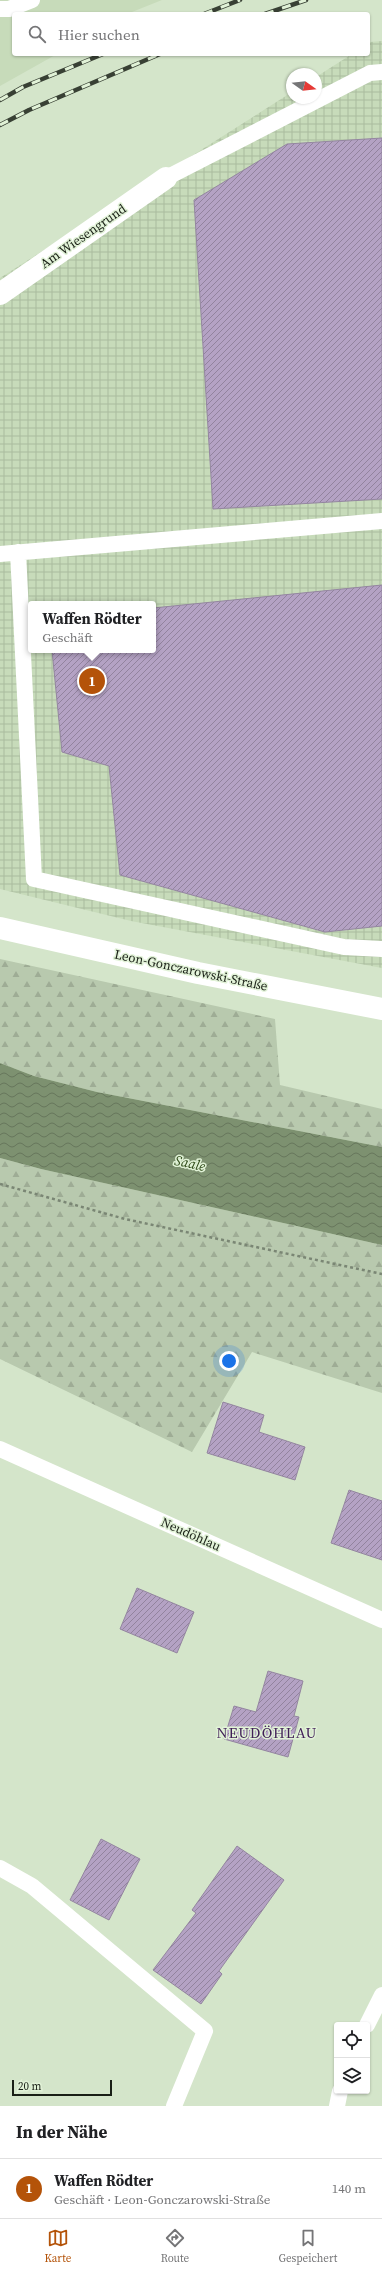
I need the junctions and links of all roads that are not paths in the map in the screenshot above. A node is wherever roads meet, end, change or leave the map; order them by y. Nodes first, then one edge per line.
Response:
1 (32, 0) edge
2 (0, 9) edge
3 (382, 72) edge
4 (166, 178) joint
5 (0, 294) edge
6 (382, 521) edge
7 (18, 552) junction
8 (0, 554) edge
9 (0, 928) edge
10 (382, 949) edge
11 (382, 1009) edge
12 (0, 1449) edge
13 (382, 1620) edge
14 (0, 1868) edge
15 (382, 1995) edge
16 (368, 2022) edge
17 (339, 2094) edge
18 (174, 2106) edge
19 (337, 2106) edge

1 - 2 lane
3 - 4 lane
4 - 5 street, Am Wiesengrund
6 - 7 lane
7 - 8 lane
7 - 10 lane
9 - 11 street, Leon-Gonczarowski-Straße
12 - 13 lane, Neudöhlau
14 - 18 lane
15 - 16 lane
17 - 19 lane

